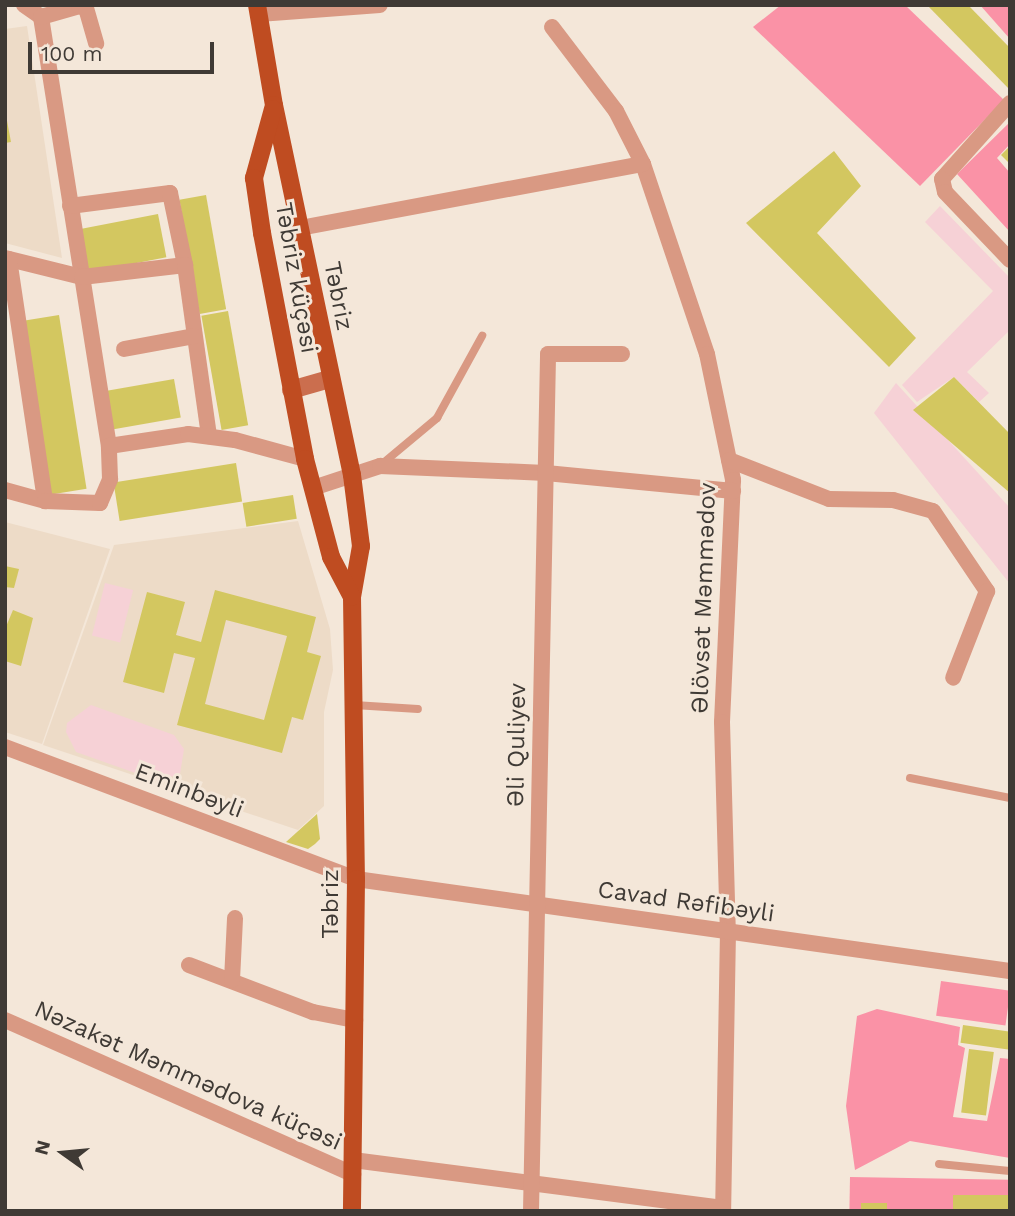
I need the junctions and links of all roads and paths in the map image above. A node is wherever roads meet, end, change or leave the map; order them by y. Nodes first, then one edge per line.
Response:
1 (24, 5) edge
2 (380, 5) edge
3 (258, 9) edge
4 (41, 17) junction
5 (552, 27) dead end
6 (96, 44) dead end
7 (1010, 103) edge
8 (274, 105) junction
9 (643, 164) junction
10 (70, 206) junction
11 (300, 228) junction
12 (7, 259) edge
13 (1010, 260) edge
14 (185, 265) junction
15 (82, 277) junction
16 (194, 336) junction
17 (482, 336) dead end
18 (124, 349) dead end
19 (621, 354) dead end
20 (329, 379) junction
21 (291, 390) junction
22 (209, 436) junction
23 (108, 446) junction
24 (306, 460) junction
25 (729, 460) junction
26 (380, 466) junction
27 (546, 473) junction
28 (352, 475) junction
29 (313, 488) junction
30 (5, 490) edge
31 (733, 491) junction
32 (45, 501) junction
33 (352, 597) junction
34 (953, 678) dead end
35 (354, 705) junction
36 (418, 709) dead end
37 (5, 747) edge
38 (911, 778) dead end
39 (1010, 797) edge
40 (356, 878) junction
41 (536, 904) junction
42 (234, 918) dead end
43 (729, 931) junction
44 (189, 965) dead end
45 (1010, 971) edge
46 (232, 981) junction
47 (5, 1020) edge
48 (355, 1020) junction
49 (939, 1164) dead end
50 (353, 1167) junction
51 (1010, 1171) edge
52 (531, 1184) junction
53 (723, 1210) edge
54 (352, 1211) edge
55 (531, 1211) edge

1 - 4 street
2 - 3 street
3 - 8 main road, Təbriz
4 - 6 street
4 - 10 street
5 - 9 street, Əlövsət Məmmədov
7 - 13 street
8 - 11 main road, Təbriz
8 - 21 main road, Təbriz küçəsi
9 - 11 street
9 - 25 street, Əlövsət Məmmədov
10 - 14 street
10 - 15 street
11 - 20 main road, Təbriz
12 - 15 street
12 - 32 street
14 - 15 street
14 - 16 street
15 - 23 street
16 - 18 street
16 - 22 street
17 - 26 lane
19 - 27 street, Əli Quliyev
20 - 21 main road
20 - 28 main road, Təbriz
21 - 24 main road, Təbriz küçəsi
22 - 23 street
22 - 24 street
23 - 32 street
24 - 29 main road, Təbriz
25 - 31 street, Əlövsət Məmmədov
25 - 34 street
26 - 27 street
26 - 28 street
27 - 31 street
27 - 41 street, Əli Quliyev
28 - 29 street
28 - 33 main road, Təbriz
29 - 33 main road, Təbriz
30 - 32 street
31 - 43 street, Əlövsət Məmmədov
33 - 35 main road, Təbriz
35 - 36 lane
35 - 40 main road, Təbriz
37 - 40 street, Eminbəyli
38 - 39 lane
40 - 41 street, Cavad Rəfibəyli
40 - 48 main road, Təbriz
41 - 43 street, Cavad Rəfibəyli
41 - 52 street, Əli Quliyev
42 - 46 street
43 - 45 street, Cavad Rəfibəyli
43 - 53 street, Əlövsət Məmmədov
44 - 46 street
46 - 48 street
47 - 50 street, Nəzakət Məmmədova küçəsi
48 - 50 main road, Təbriz
49 - 51 lane
50 - 52 street, Nəzakət Məmmədova küçəsi
50 - 54 main road, Təbriz
52 - 53 street, Nəzakət Məmmədova küçəsi
52 - 55 street, Əli Quliyev

